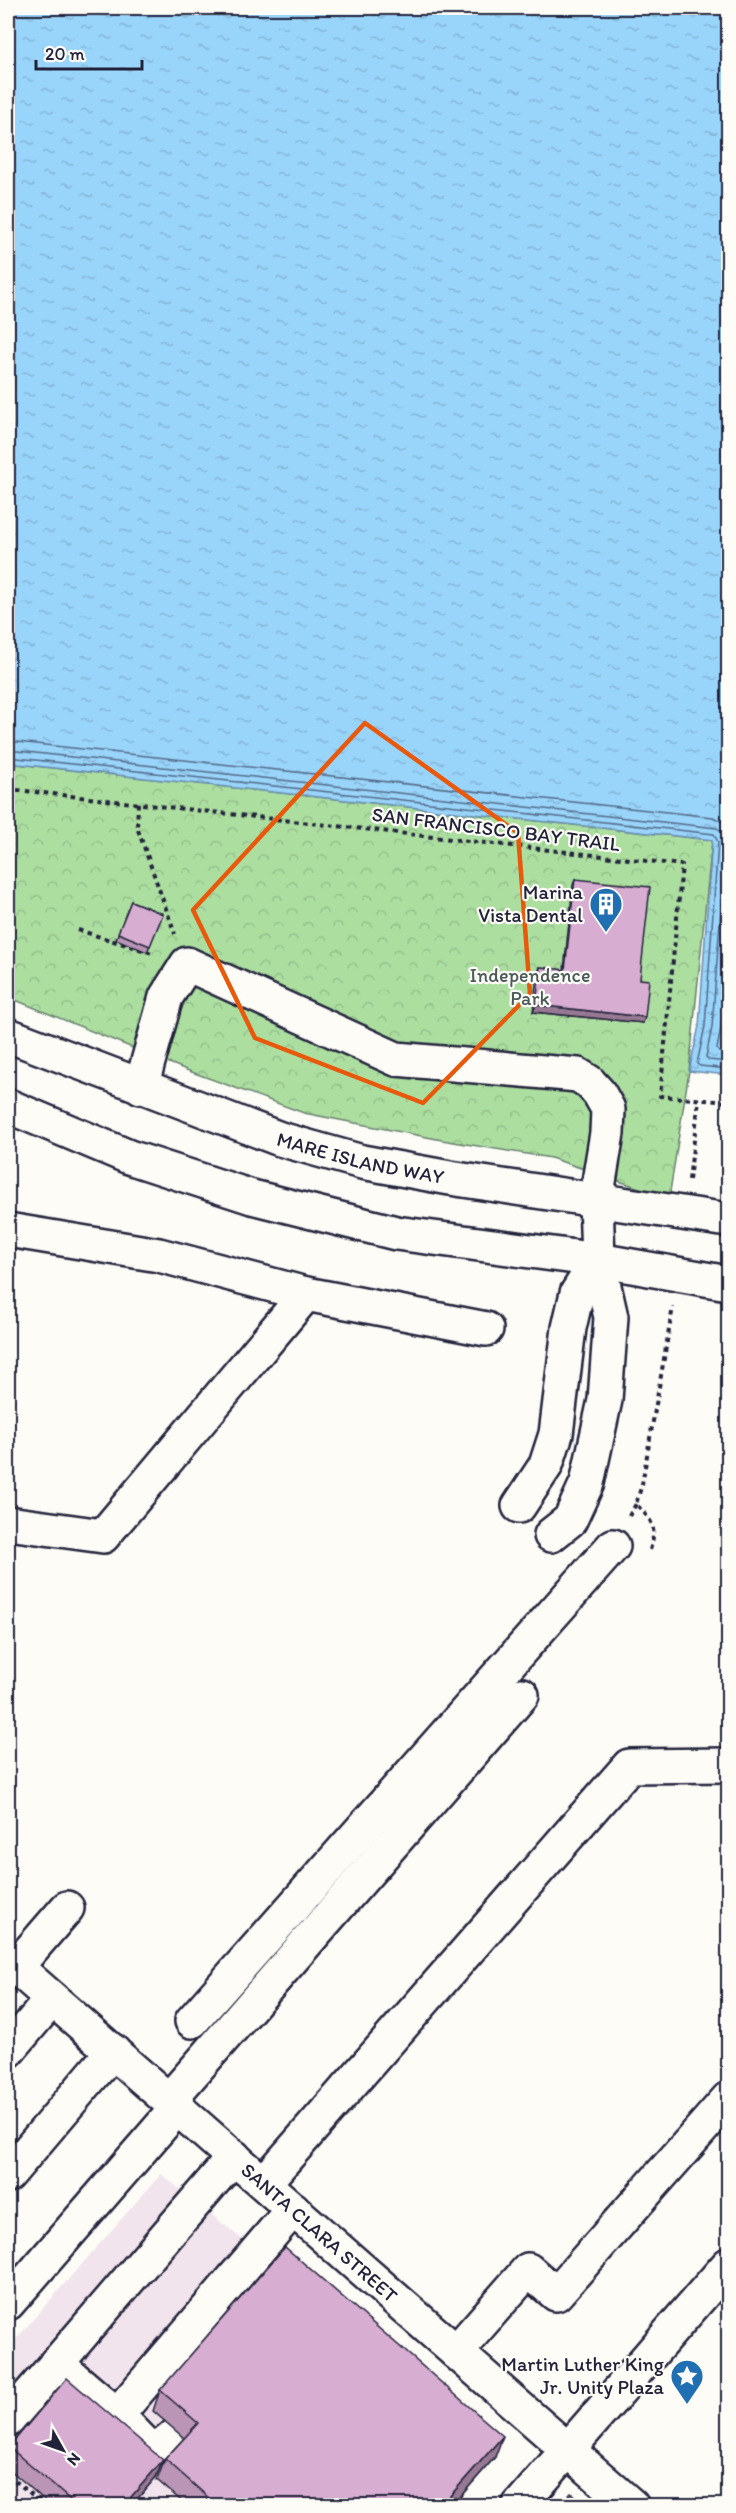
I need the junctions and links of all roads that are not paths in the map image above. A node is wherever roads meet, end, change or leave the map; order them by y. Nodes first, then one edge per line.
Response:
1 (8, 1035) edge
2 (141, 1086) junction
3 (8, 1106) edge
4 (596, 1200) junction
5 (729, 1220) edge
6 (8, 1230) edge
7 (598, 1260) junction
8 (729, 1283) edge
9 (306, 1294) junction
10 (486, 1329) dead end
11 (519, 1506) dead end
12 (8, 1523) edge
13 (551, 1535) dead end
14 (613, 1546) dead end
15 (522, 1695) dead end
16 (729, 1765) edge
17 (67, 1908) dead end
18 (12, 1964) edge
19 (52, 1999) junction
20 (192, 2021) dead end
21 (8, 2051) edge
22 (113, 2051) junction
23 (729, 2099) edge
24 (173, 2103) junction
25 (234, 2157) junction
26 (8, 2175) edge
27 (264, 2183) junction
28 (293, 2209) junction
29 (729, 2265) edge
30 (8, 2303) edge
31 (456, 2352) junction
32 (56, 2363) junction
33 (117, 2415) junction
34 (8, 2420) edge
35 (178, 2433) edge
36 (568, 2450) junction
37 (519, 2505) edge
38 (632, 2505) edge

1 - 2 main road, MARE ISLAND WAY
2 - 4 main road, MARE ISLAND WAY
2 - 4 main road
3 - 7 main road
4 - 5 main road, MARE ISLAND WAY
4 - 7 main road
6 - 9 main road
7 - 8 main road
7 - 11 main road
7 - 13 main road
9 - 10 main road
9 - 12 main road
14 - 20 main road
15 - 24 main road
16 - 27 main road
17 - 18 main road
18 - 19 main road, SANTA CLARA STREET
19 - 21 main road
19 - 22 main road, SANTA CLARA STREET
22 - 24 main road, SANTA CLARA STREET
22 - 26 main road
23 - 31 main road
24 - 25 main road, SANTA CLARA STREET
24 - 30 main road
25 - 27 main road, SANTA CLARA STREET
25 - 32 main road
27 - 28 main road, SANTA CLARA STREET
28 - 31 main road, SANTA CLARA STREET
28 - 33 main road
29 - 36 main road
31 - 36 main road, SANTA CLARA STREET
32 - 33 main road
32 - 34 main road
33 - 35 main road
36 - 37 main road
36 - 38 main road, SANTA CLARA STREET

